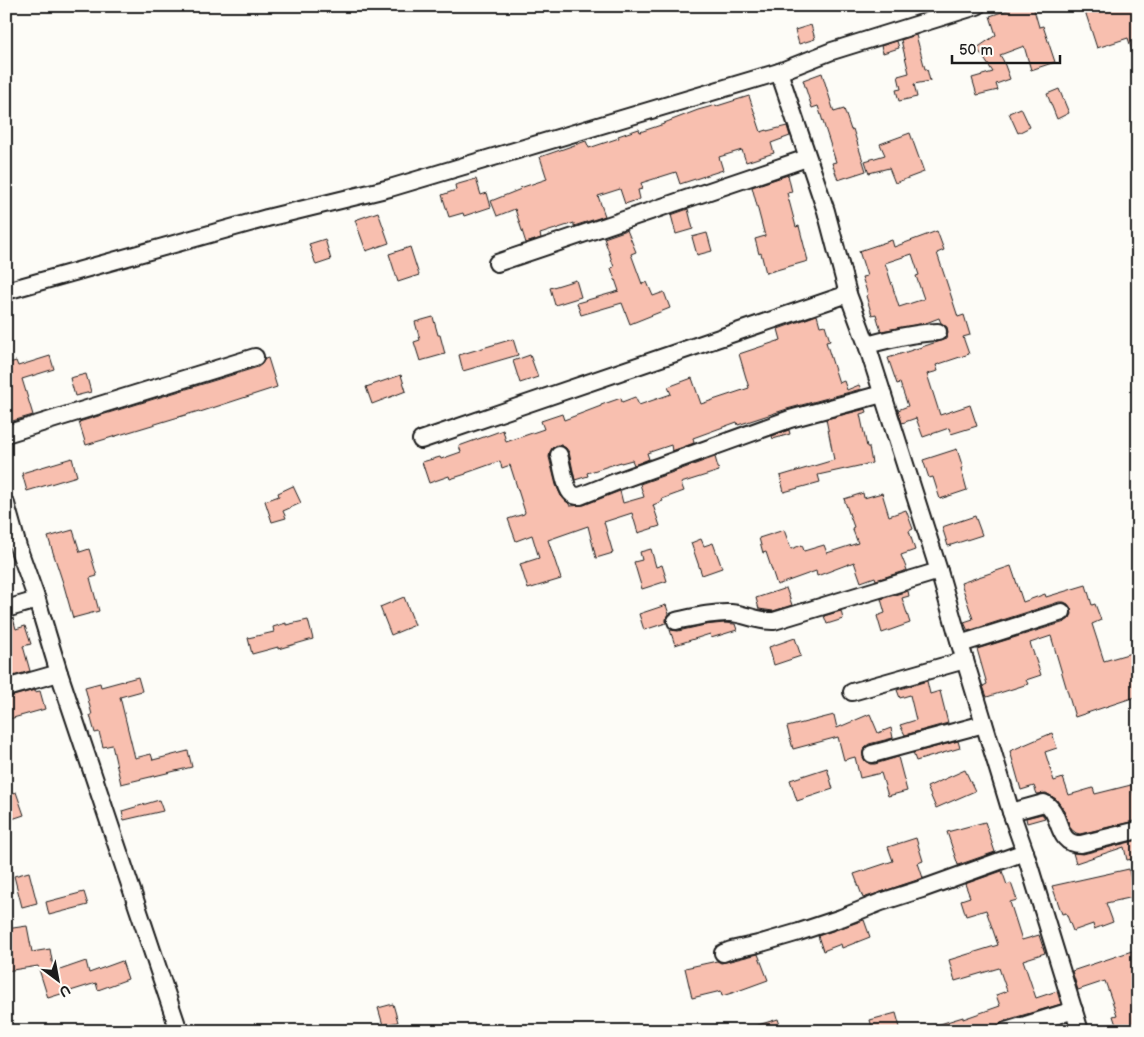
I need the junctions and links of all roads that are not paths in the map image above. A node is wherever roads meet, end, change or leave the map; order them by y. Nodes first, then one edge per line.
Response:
1 (976, 6) edge
2 (779, 72) junction
3 (807, 158) junction
4 (497, 263) dead end
5 (6, 291) edge
6 (848, 294) junction
7 (938, 332) dead end
8 (866, 345) junction
9 (255, 357) dead end
10 (882, 394) junction
11 (6, 434) edge
12 (420, 440) dead end
13 (559, 455) dead end
14 (6, 504) edge
15 (12, 548) edge
16 (939, 571) junction
17 (37, 600) junction
18 (6, 609) edge
19 (1062, 612) dead end
20 (676, 620) dead end
21 (960, 644) junction
22 (965, 660) junction
23 (59, 673) junction
24 (6, 688) edge
25 (852, 692) dead end
26 (984, 724) junction
27 (872, 754) dead end
28 (1011, 812) junction
29 (1138, 830) edge
30 (1025, 852) junction
31 (723, 953) dead end
32 (1074, 1010) junction
33 (179, 1031) edge
34 (1006, 1031) edge
35 (1080, 1031) edge

1 - 2 street
2 - 3 street
2 - 5 street
3 - 4 street
3 - 6 street
6 - 8 street
6 - 12 street
7 - 8 street
8 - 10 street
9 - 11 street
10 - 13 street
10 - 16 street
14 - 15 street
15 - 17 street
16 - 20 street
16 - 21 street
17 - 18 street
17 - 23 street
19 - 21 street
21 - 22 street
22 - 25 street
22 - 26 street
23 - 24 street
23 - 33 street
26 - 27 street
26 - 28 street
28 - 29 street
28 - 30 street
30 - 31 street
30 - 32 street
32 - 34 street
32 - 35 street

